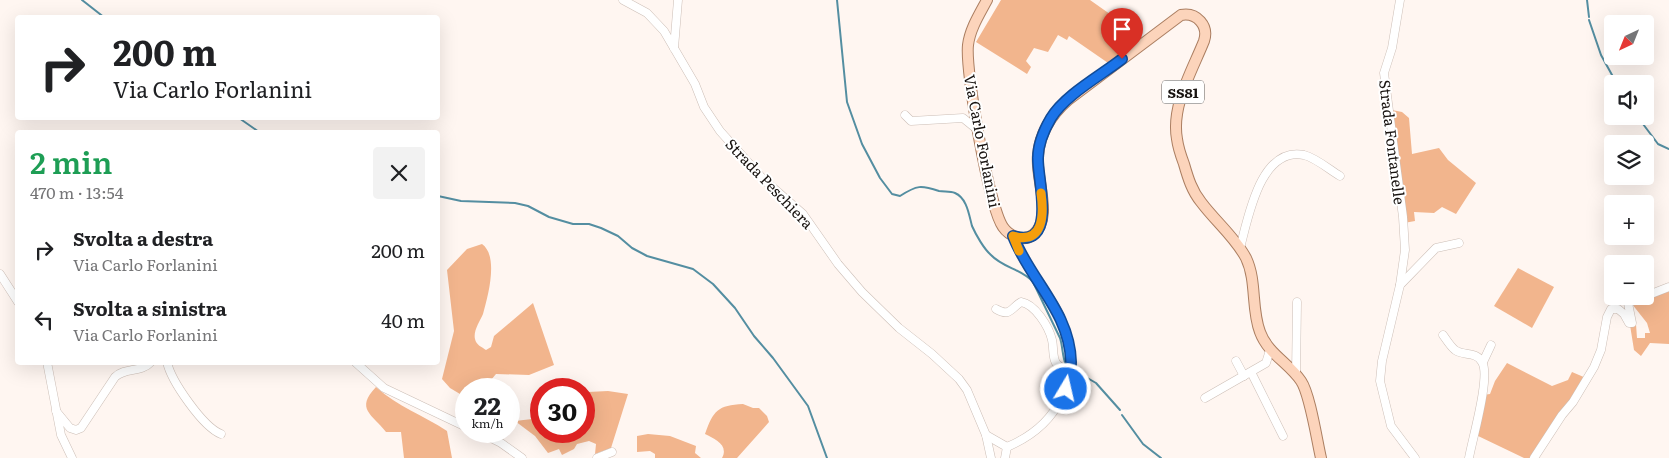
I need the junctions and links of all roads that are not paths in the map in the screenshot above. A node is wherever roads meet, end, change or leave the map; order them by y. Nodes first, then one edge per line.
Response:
1 (623, 0) edge
2 (678, 0) edge
3 (987, 0) edge
4 (1400, 0) edge
5 (674, 48) junction
6 (904, 115) dead end
7 (978, 130) junction
8 (1340, 176) dead end
9 (1013, 236) junction
10 (1459, 243) dead end
11 (1240, 248) junction
12 (0, 274) edge
13 (1400, 285) junction
14 (1669, 286) edge
15 (15, 297) edge
16 (1297, 302) dead end
17 (996, 309) dead end
18 (1442, 335) dead end
19 (1492, 344) dead end
20 (1270, 350) junction
21 (1236, 361) dead end
22 (1482, 362) junction
23 (48, 365) edge
24 (148, 365) edge
25 (168, 365) edge
26 (358, 365) edge
27 (1070, 369) junction
28 (1251, 372) junction
29 (1296, 375) junction
30 (1244, 376) junction
31 (1206, 398) dead end
32 (56, 411) junction
33 (455, 422) edge
34 (221, 434) dead end
35 (986, 435) junction
36 (1283, 436) dead end
37 (501, 443) edge
38 (1007, 447) junction
39 (612, 452) dead end
40 (72, 458) edge
41 (522, 458) edge
42 (597, 458) edge
43 (991, 458) edge
44 (1005, 458) edge
45 (1321, 458) edge
46 (1415, 458) edge
47 (1469, 458) edge
48 (1534, 458) edge

1 - 5 street, Strada Peschiera
2 - 5 street
3 - 7 main road, Via Carlo Forlanini
4 - 13 street, Strada Fontanelle
5 - 35 street, Strada Peschiera
6 - 7 street
7 - 9 main road, Via Carlo Forlanini
8 - 11 street
9 - 11 main road, SS81
9 - 27 street
10 - 13 street
11 - 20 main road, SS81
12 - 15 street
13 - 46 street, Strada Fontanelle
14 - 48 street
16 - 29 street
17 - 27 street
18 - 22 street
19 - 22 street
20 - 28 street
20 - 29 main road, SS81
21 - 30 street
22 - 47 street
23 - 32 street
24 - 32 street
25 - 34 street
26 - 33 street
27 - 38 street
28 - 30 street
28 - 36 street
29 - 45 main road, SS81
30 - 31 street
32 - 40 street
35 - 38 street
35 - 43 street, Strada Peschiera
37 - 41 street
38 - 44 street
39 - 42 street

